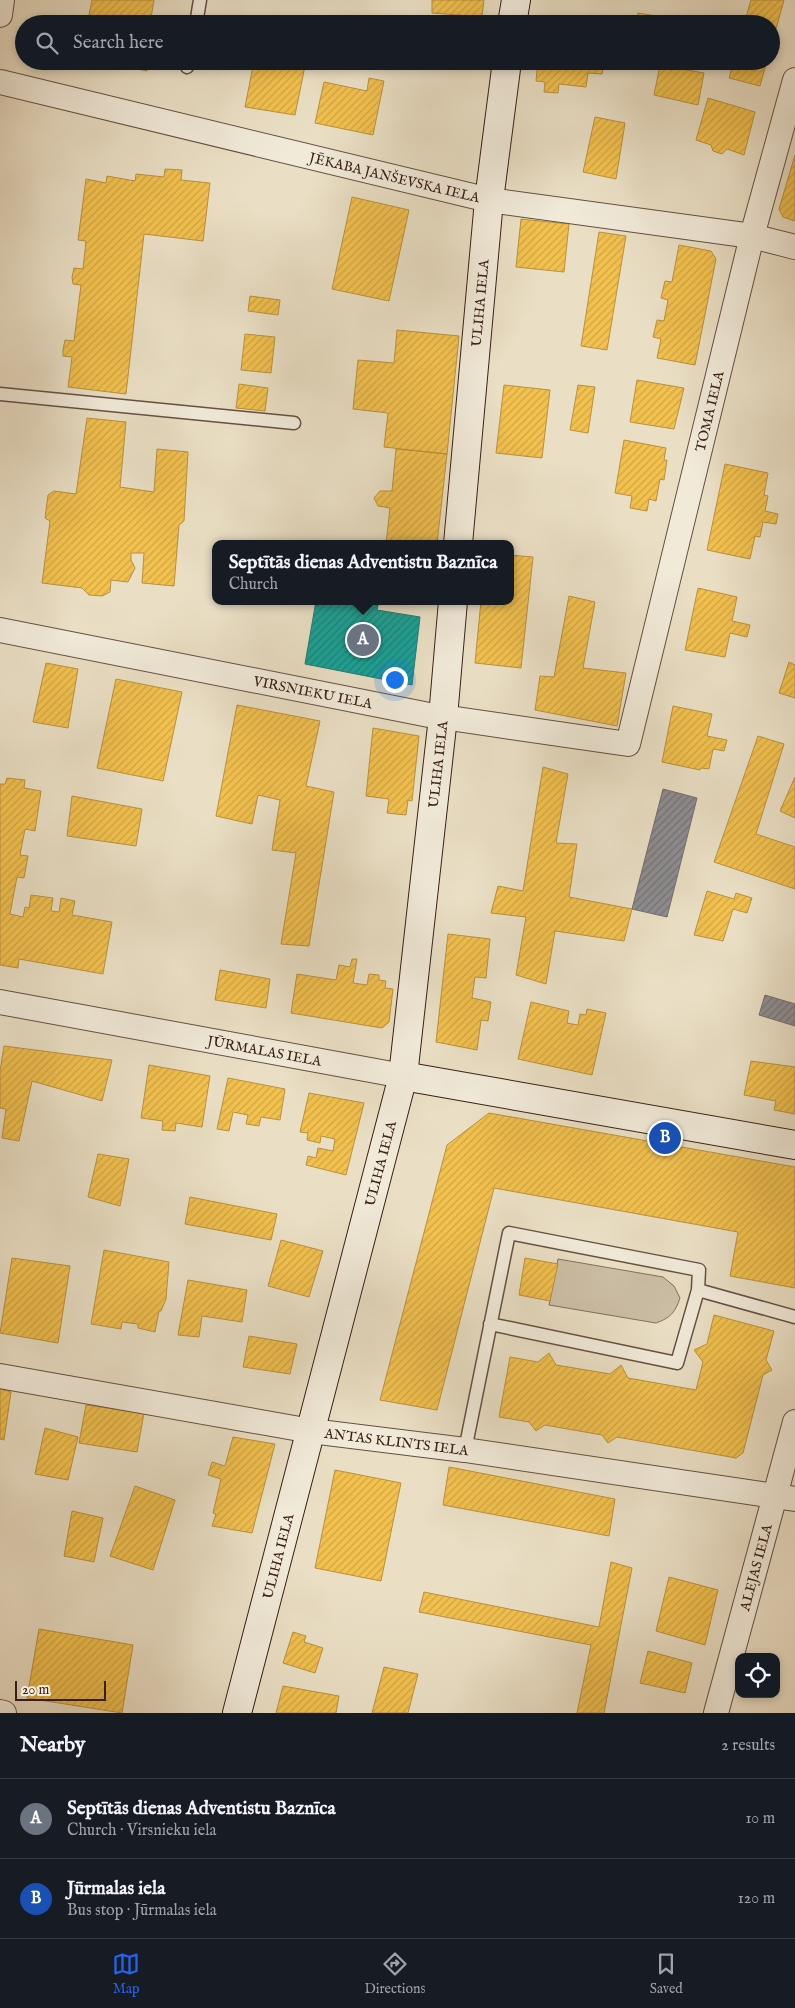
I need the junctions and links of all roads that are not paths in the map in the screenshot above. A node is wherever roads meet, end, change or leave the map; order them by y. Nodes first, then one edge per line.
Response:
1 (2, 0) edge
2 (200, 0) edge
3 (516, 0) edge
4 (0, 15) edge
5 (198, 15) edge
6 (514, 15) edge
7 (506, 70) edge
8 (795, 80) edge
9 (0, 82) edge
10 (489, 200) junction
11 (752, 236) junction
12 (795, 247) edge
13 (0, 394) edge
14 (294, 424) dead end
15 (458, 540) edge
16 (453, 605) edge
17 (0, 630) edge
18 (443, 717) junction
19 (628, 744) joint
20 (0, 1002) edge
21 (403, 1076) junction
22 (795, 1145) edge
23 (698, 1290) junction
24 (795, 1317) edge
25 (490, 1324) junction
26 (0, 1376) edge
27 (795, 1422) edge
28 (311, 1431) junction
29 (465, 1450) junction
30 (784, 1497) edge
31 (0, 1712) edge
32 (4, 1713) edge
33 (237, 1713) edge
34 (716, 1713) edge

1 - 4 street
2 - 5 lane
3 - 6 main road
7 - 10 main road, ULIHA IELA
8 - 11 street, TOMA IELA
9 - 10 street, JĒKABA JANŠEVSKA IELA
10 - 11 street, JĒKABA JANŠEVSKA IELA
10 - 15 main road, ULIHA IELA
11 - 12 street, JĒKABA JANŠEVSKA IELA
11 - 19 street, TOMA IELA
13 - 14 lane
16 - 18 main road, ULIHA IELA
17 - 18 street, VIRSNIEKU IELA
18 - 19 street, VIRSNIEKU IELA
18 - 21 main road, ULIHA IELA
20 - 21 street, JŪRMALAS IELA
21 - 22 main road, JŪRMALAS IELA
21 - 28 main road, ULIHA IELA
23 - 24 lane
23 - 25 lane
23 - 25 lane
25 - 29 lane
26 - 28 street, ANTAS KLINTS IELA
27 - 30 street, ALEJAS IELA
28 - 29 street, ANTAS KLINTS IELA
28 - 33 main road, ULIHA IELA
29 - 30 street, ANTAS KLINTS IELA
30 - 34 street, ALEJAS IELA
31 - 32 street

